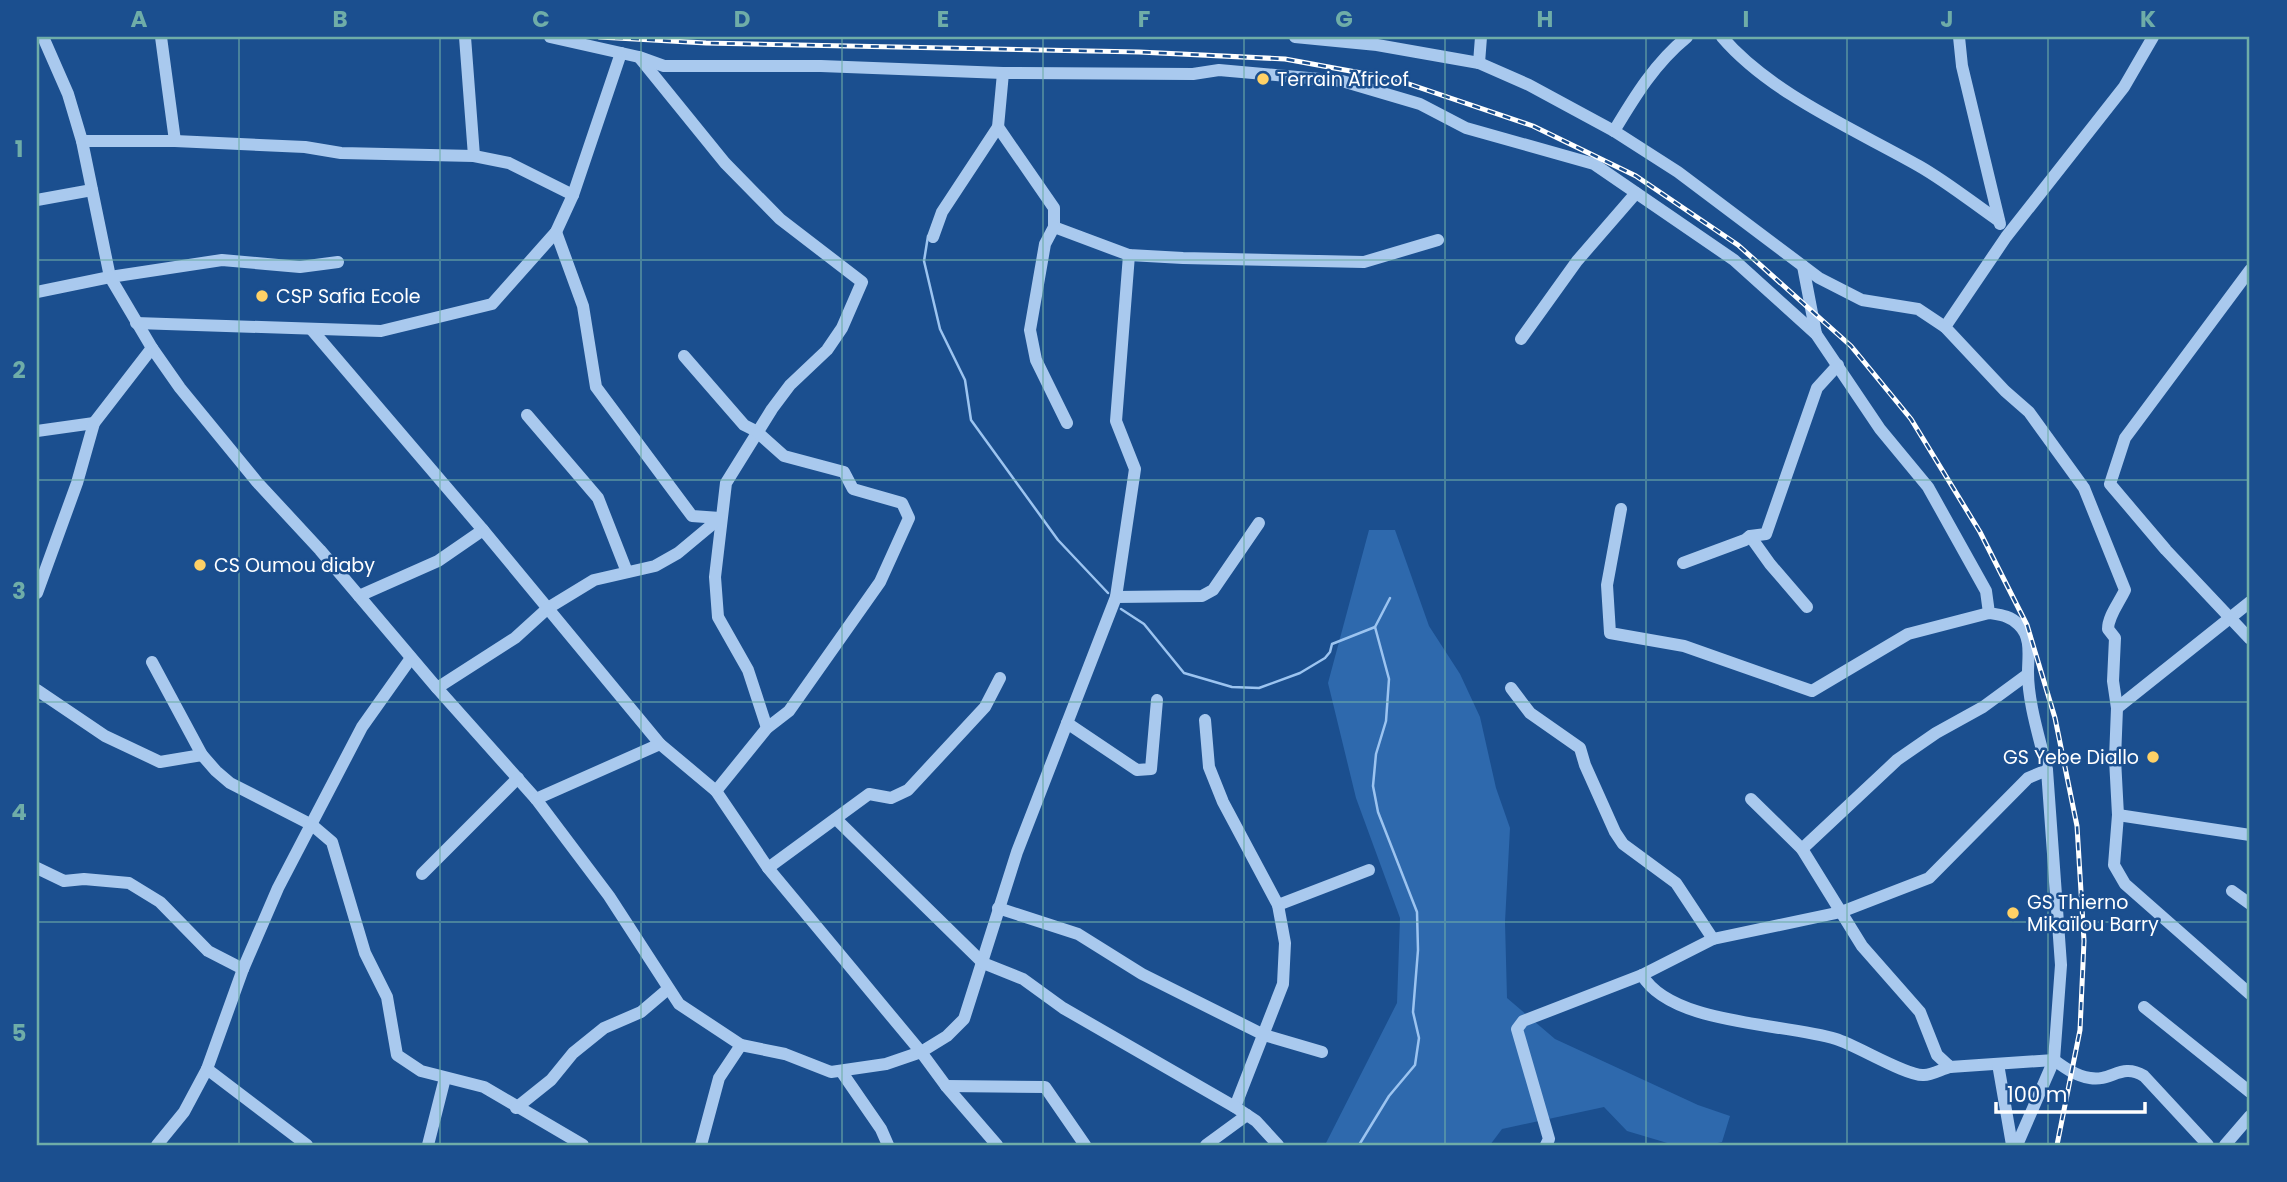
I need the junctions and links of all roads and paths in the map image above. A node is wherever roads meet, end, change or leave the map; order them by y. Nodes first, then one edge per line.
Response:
1 (161, 37) edge
2 (465, 37) edge
3 (550, 37) edge
4 (1295, 37) edge
5 (1481, 37) edge
6 (1687, 37) edge
7 (1722, 37) edge
8 (1959, 37) edge
9 (2153, 37) edge
10 (43, 42) edge
11 (621, 53) junction
12 (639, 57) junction
13 (1479, 62) junction
14 (1003, 73) junction
15 (998, 127) junction
16 (1614, 131) junction
17 (82, 141) junction
18 (175, 141) junction
19 (474, 156) junction
20 (92, 190) junction
21 (1636, 193) junction
22 (573, 195) junction
23 (37, 200) edge
24 (1999, 221) junction
25 (1055, 227) junction
26 (556, 232) junction
27 (933, 237) dead end
28 (2006, 237) junction
29 (1438, 240) dead end
30 (1129, 255) junction
31 (338, 262) dead end
32 (1803, 266) junction
33 (2250, 271) edge
34 (110, 277) junction
35 (37, 292) edge
36 (136, 323) junction
37 (1945, 327) junction
38 (312, 330) junction
39 (1816, 334) junction
40 (1521, 339) dead end
41 (152, 348) junction
42 (684, 356) dead end
43 (1838, 365) junction
44 (527, 415) dead end
45 (94, 423) junction
46 (1067, 423) dead end
47 (37, 431) edge
48 (756, 431) junction
49 (2110, 484) junction
50 (2084, 488) junction
51 (1621, 509) dead end
52 (720, 518) junction
53 (1259, 523) dead end
54 (483, 530) junction
55 (1750, 536) junction
56 (1683, 564) dead end
57 (627, 572) junction
58 (37, 593) edge
59 (359, 596) junction
60 (1116, 597) junction
61 (2250, 602) edge
62 (1807, 607) dead end
63 (548, 608) junction
64 (1989, 613) junction
65 (2231, 618) junction
66 (2250, 639) edge
67 (411, 658) junction
68 (152, 662) dead end
69 (2028, 674) junction
70 (1000, 678) dead end
71 (437, 688) junction
72 (1511, 688) dead end
73 (37, 690) edge
74 (1157, 700) dead end
75 (2118, 708) junction
76 (1205, 720) dead end
77 (1067, 723) junction
78 (767, 728) junction
79 (660, 744) junction
80 (202, 755) junction
81 (2047, 770) junction
82 (518, 778) junction
83 (716, 790) junction
84 (536, 799) junction
85 (1751, 799) dead end
86 (2118, 815) junction
87 (836, 819) junction
88 (312, 825) junction
89 (2250, 835) edge
90 (1801, 849) junction
91 (37, 868) edge
92 (768, 868) junction
93 (1369, 870) dead end
94 (422, 874) dead end
95 (2232, 891) dead end
96 (2250, 904) edge
97 (1278, 905) junction
98 (998, 908) junction
99 (1841, 912) junction
100 (1713, 939) junction
101 (983, 963) junction
102 (243, 969) junction
103 (1642, 975) junction
104 (668, 989) junction
105 (2250, 994) edge
106 (2144, 1007) dead end
107 (1264, 1035) junction
108 (741, 1045) junction
109 (920, 1052) junction
110 (1322, 1052) dead end
111 (2054, 1059) junction
112 (1998, 1064) junction
113 (1950, 1067) junction
114 (207, 1069) junction
115 (841, 1071) junction
116 (445, 1079) junction
117 (946, 1086) junction
118 (2250, 1092) edge
119 (1235, 1107) junction
120 (516, 1108) junction
121 (1247, 1115) junction
122 (2250, 1116) edge
123 (698, 1142) edge
124 (157, 1145) edge
125 (307, 1145) edge
126 (428, 1145) edge
127 (583, 1145) edge
128 (888, 1145) edge
129 (997, 1145) edge
130 (1085, 1145) edge
131 (1206, 1145) edge
132 (1278, 1145) edge
133 (1546, 1145) edge
134 (2015, 1145) edge
135 (2207, 1145) edge
136 (2225, 1145) edge

1 - 18 street
2 - 19 street
3 - 11 street
4 - 13 street
5 - 13 street
6 - 16 street
7 - 24 street
8 - 24 street
9 - 28 street
10 - 17 street
11 - 12 street
11 - 22 street
12 - 14 street
12 - 48 street
13 - 16 street
14 - 15 street
14 - 21 street
15 - 25 street
15 - 27 street
16 - 32 street
17 - 18 street
17 - 20 street
18 - 19 street
19 - 22 street
20 - 23 street
20 - 34 street
21 - 39 street
21 - 40 street
22 - 26 street
24 - 28 street
25 - 30 street
25 - 46 street
26 - 38 street
26 - 52 street
28 - 37 street
29 - 30 street
30 - 60 street
31 - 34 street
32 - 37 street
32 - 39 street
33 - 49 street
34 - 35 street
34 - 36 street
36 - 38 street
36 - 41 street
37 - 50 street
38 - 54 street
39 - 43 street
41 - 45 street
41 - 59 street
42 - 48 street
43 - 55 street
43 - 64 street
44 - 57 street
45 - 47 street
45 - 58 street
48 - 52 street
48 - 78 street
49 - 50 street
49 - 65 street
50 - 75 street
51 - 64 street
52 - 57 street
52 - 78 street
53 - 60 street
54 - 59 street
54 - 63 street
55 - 56 street
55 - 62 street
57 - 63 street
59 - 67 street
60 - 77 street
61 - 65 street
63 - 71 street
63 - 79 street
64 - 69 street
65 - 66 street
65 - 75 street
67 - 71 street
67 - 88 street
68 - 80 street
69 - 81 street
69 - 90 street
70 - 87 street
71 - 82 street
72 - 100 street
73 - 80 street
74 - 77 street
75 - 86 street
76 - 97 street
77 - 98 street
78 - 83 street
79 - 83 street
79 - 84 street
80 - 88 street
81 - 99 street
81 - 111 street
82 - 84 street
82 - 94 street
83 - 92 street
84 - 104 street
85 - 90 street
86 - 89 street
86 - 105 street
87 - 92 street
87 - 101 street
88 - 102 street
88 - 116 street
90 - 99 street
91 - 102 street
92 - 109 street
93 - 97 street
95 - 96 street
97 - 107 street
98 - 101 street
98 - 107 street
99 - 100 street
99 - 113 street
100 - 103 street
101 - 109 street
101 - 119 street
102 - 114 street
103 - 113 street
103 - 133 street
104 - 108 street
104 - 120 street
106 - 118 street
107 - 110 street
107 - 119 street
108 - 115 street
108 - 123 street
109 - 115 street
109 - 117 street
111 - 112 street
111 - 134 street
111 - 135 street
112 - 113 street
112 - 134 street
114 - 124 street
114 - 125 street
115 - 128 street
116 - 120 street
116 - 126 street
117 - 129 street
117 - 130 street
119 - 121 street
120 - 127 street
121 - 131 street
121 - 132 street
122 - 136 street

